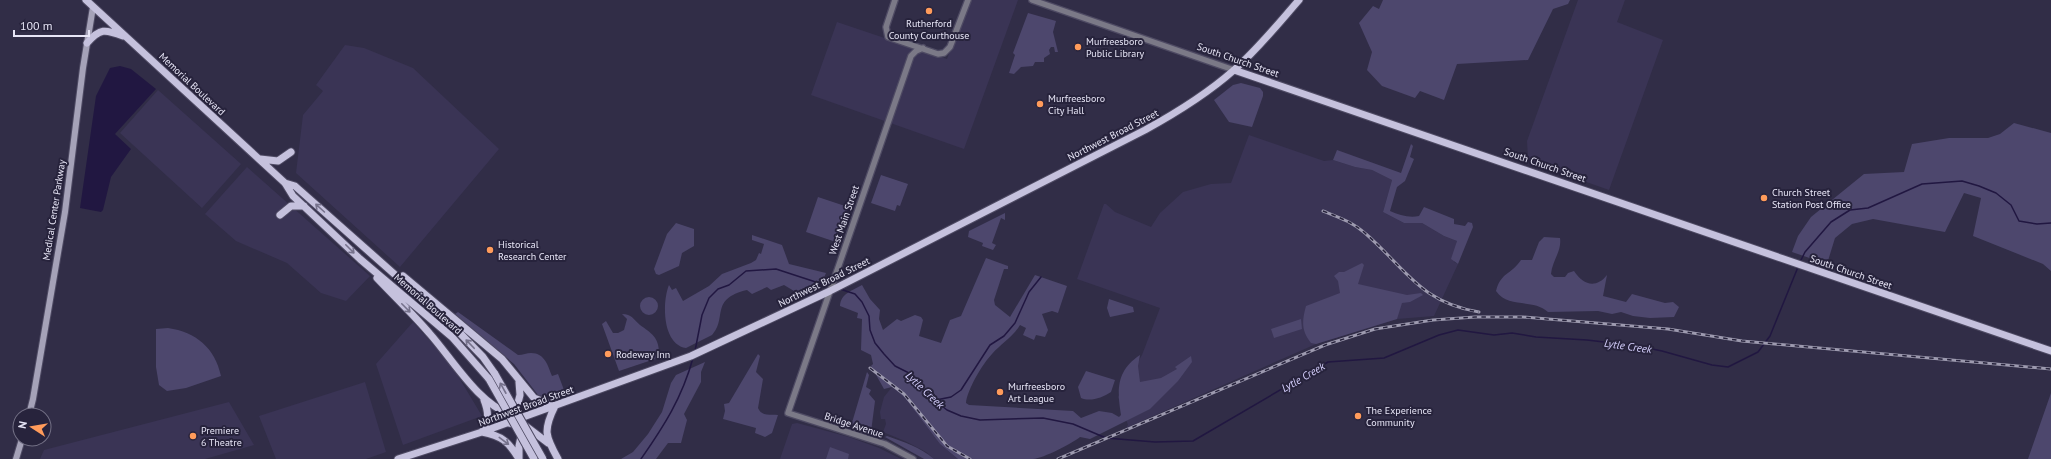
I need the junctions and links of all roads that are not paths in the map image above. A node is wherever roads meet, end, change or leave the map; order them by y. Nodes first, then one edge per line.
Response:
1 (86, 0) edge
2 (895, 0) edge
3 (968, 0) edge
4 (1032, 0) edge
5 (1299, 0) edge
6 (93, 7) junction
7 (126, 37) junction
8 (87, 43) junction
9 (906, 43) junction
10 (923, 48) junction
11 (911, 56) junction
12 (1234, 70) junction
13 (291, 152) dead end
14 (259, 159) junction
15 (285, 183) junction
16 (304, 206) junction
17 (280, 215) dead end
18 (349, 234) junction
19 (360, 259) junction
20 (830, 291) junction
21 (2051, 351) edge
22 (519, 381) junction
23 (483, 398) junction
24 (555, 406) junction
25 (31, 407) edge
26 (788, 413) joint
27 (532, 414) junction
28 (514, 415) junction
29 (507, 422) junction
30 (524, 426) junction
31 (482, 432) junction
32 (550, 444) junction
33 (20, 447) edge
34 (16, 459) edge
35 (398, 459) edge
36 (519, 459) edge
37 (534, 459) edge
38 (543, 459) edge
39 (558, 459) edge
40 (913, 459) edge

1 - 6 main road, Memorial Boulevard
2 - 9 street
3 - 10 street
4 - 12 street, South Church Street
5 - 12 main road, Northwest Broad Street
6 - 7 main road, Memorial Boulevard
6 - 8 main road, Medical Center Parkway
7 - 8 main road
7 - 14 main road, Memorial Boulevard
8 - 25 main road, Medical Center Parkway
9 - 10 street
9 - 11 street
10 - 11 street
11 - 20 street, West Main Street
12 - 20 main road, Northwest Broad Street
12 - 21 main road, South Church Street
13 - 14 main road
14 - 15 main road, Memorial Boulevard
15 - 16 main road, Memorial Boulevard
18 -> 15 main road, Memorial Boulevard
16 - 17 main road
16 -> 19 main road, Memorial Boulevard
18 - 22 main road
38 -> 18 main road, Memorial Boulevard, bridge
19 -> 23 main road
19 - 37 main road, Memorial Boulevard, bridge
20 - 24 main road, Northwest Broad Street
20 - 26 street, West Main Street
22 - 24 main road
22 - 28 main road
23 - 28 main road
23 - 31 main road
24 - 27 main road, Northwest Broad Street
24 - 32 main road
26 - 40 street, Bridge Avenue
27 - 28 main road
27 - 29 main road, Northwest Broad Street
27 - 30 main road
28 - 29 main road
29 - 30 main road
29 - 31 main road, Northwest Broad Street
30 - 32 main road
30 - 36 main road
31 - 35 main road, Northwest Broad Street
31 -> 36 main road
32 - 39 main road
33 - 34 main road

